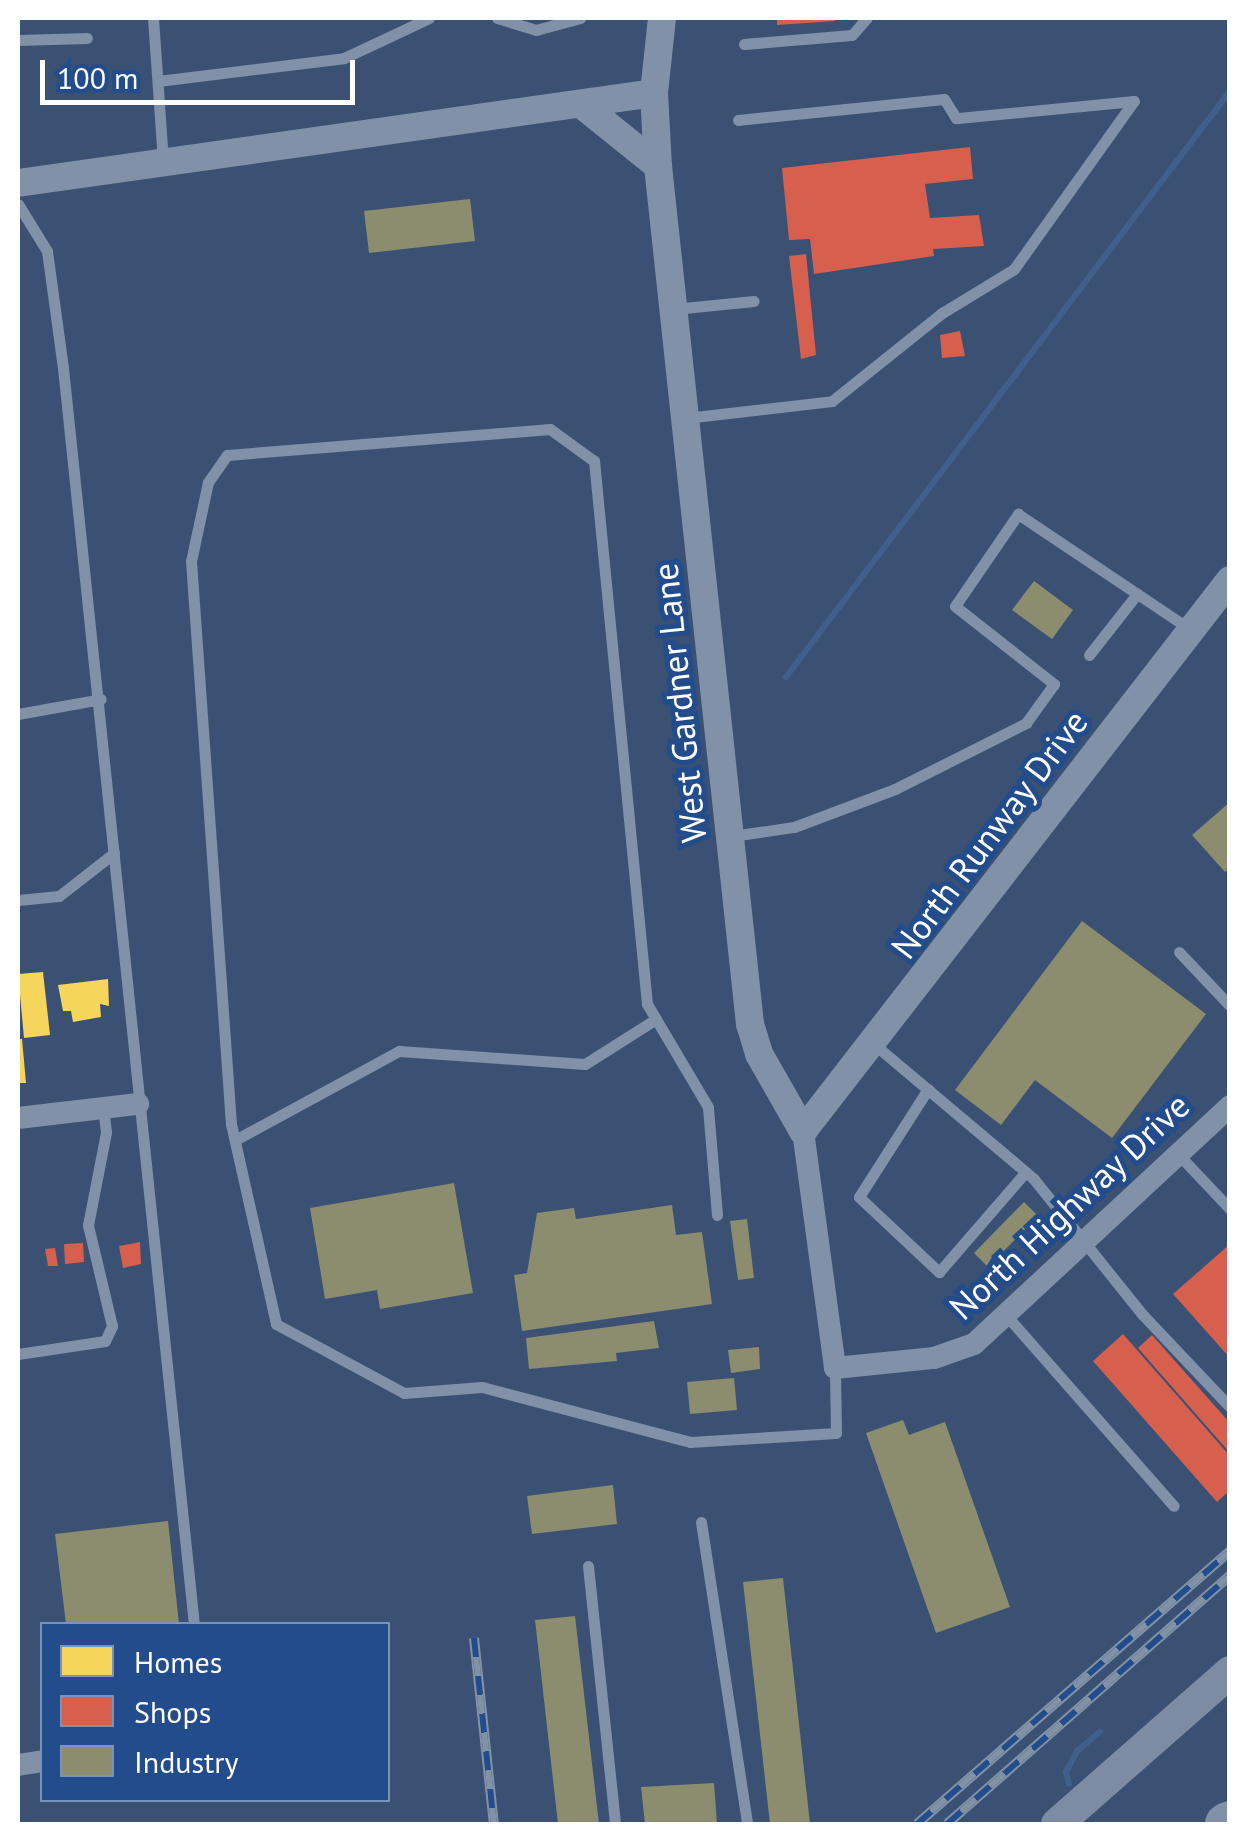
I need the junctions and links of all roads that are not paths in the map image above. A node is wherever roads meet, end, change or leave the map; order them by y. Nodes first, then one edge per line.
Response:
1 (153, 18) edge
2 (429, 18) edge
3 (497, 18) edge
4 (580, 18) edge
5 (662, 18) edge
6 (867, 18) edge
7 (87, 38) dead end
8 (18, 40) edge
9 (744, 44) dead end
10 (158, 81) junction
11 (654, 93) junction
12 (581, 104) junction
13 (738, 120) dead end
14 (164, 162) junction
15 (658, 166) junction
16 (18, 183) edge
17 (18, 204) edge
18 (754, 301) dead end
19 (671, 310) junction
20 (686, 418) junction
21 (1230, 580) edge
22 (1136, 594) junction
23 (1191, 630) junction
24 (1089, 655) dead end
25 (101, 699) junction
26 (18, 714) edge
27 (732, 836) junction
28 (114, 853) junction
29 (18, 900) edge
30 (1180, 952) dead end
31 (1230, 1006) edge
32 (656, 1019) junction
33 (875, 1045) junction
34 (922, 1085) junction
35 (138, 1104) junction
36 (1230, 1106) edge
37 (104, 1108) junction
38 (18, 1118) edge
39 (803, 1131) junction
40 (235, 1140) junction
41 (1178, 1154) junction
42 (1024, 1174) junction
43 (1230, 1209) edge
44 (717, 1215) dead end
45 (1083, 1243) junction
46 (1006, 1315) junction
47 (18, 1354) edge
48 (835, 1368) junction
49 (1230, 1407) edge
50 (1174, 1506) dead end
51 (701, 1522) dead end
52 (588, 1566) dead end
53 (194, 1622) edge
54 (1230, 1672) edge
55 (615, 1824) edge
56 (747, 1824) edge
57 (1057, 1824) edge

1 - 10 lane
2 - 10 lane
3 - 4 lane
5 - 11 street, West Gardner Lane
6 - 9 lane
7 - 8 lane
10 - 14 lane
11 - 12 street
11 - 15 street, West Gardner Lane
12 - 14 street
12 - 15 street
13 - 20 lane
14 - 16 street
15 - 19 street, West Gardner Lane
17 - 25 lane
18 - 19 lane
19 - 20 street, West Gardner Lane
20 - 27 street, West Gardner Lane
21 - 23 street, North Runway Drive
22 - 23 lane
22 - 24 lane
22 - 27 lane
23 - 33 street, North Runway Drive
25 - 26 lane
25 - 28 lane
27 - 39 street, West Gardner Lane
28 - 29 lane
28 - 35 lane
30 - 31 lane
32 - 40 lane
32 - 40 lane
32 - 44 lane
33 - 34 lane
33 - 39 street, North Runway Drive
34 - 42 lane
34 - 42 lane
35 - 37 street
35 - 53 lane
36 - 41 street, North Highway Drive
37 - 38 street
37 - 47 lane
39 - 48 street, West Gardner Lane
40 - 48 lane
41 - 43 lane
41 - 45 street, North Highway Drive
42 - 45 lane
45 - 46 street, North Highway Drive
45 - 49 lane
46 - 48 street, North Highway Drive
46 - 50 lane
51 - 56 lane
52 - 55 lane
54 - 57 main road

